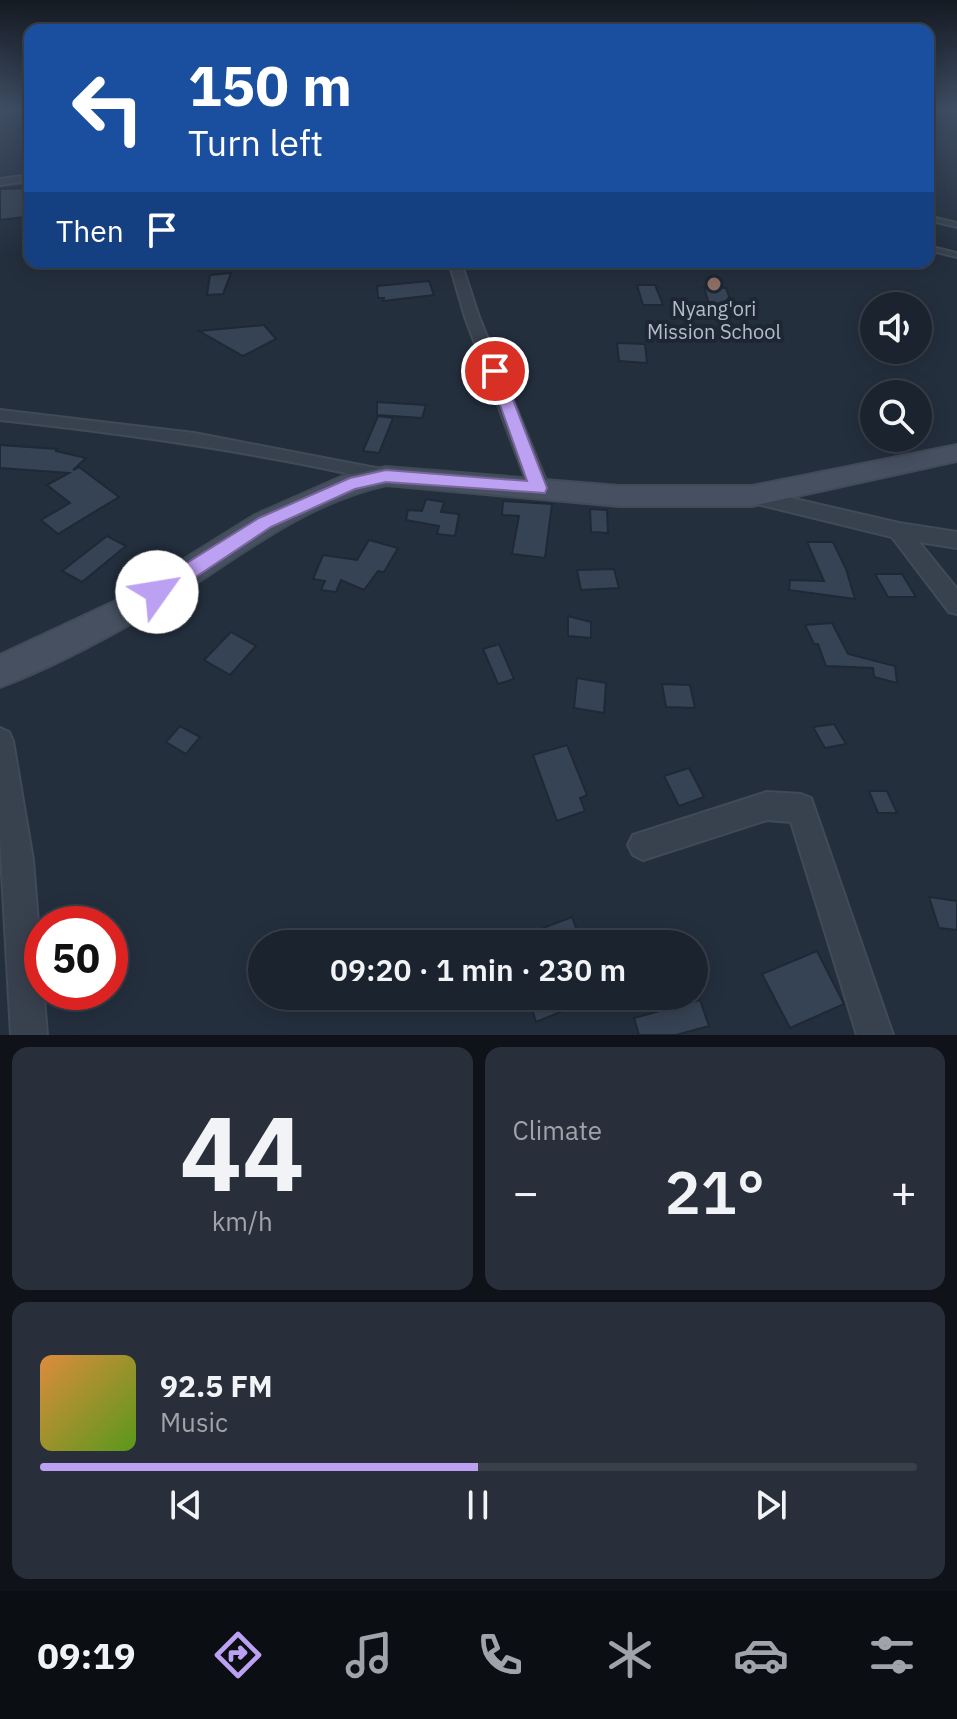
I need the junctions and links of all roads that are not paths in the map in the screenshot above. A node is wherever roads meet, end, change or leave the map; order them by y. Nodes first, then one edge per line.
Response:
1 (24, 179) edge
2 (0, 182) edge
3 (934, 219) edge
4 (957, 225) edge
5 (934, 249) edge
6 (957, 255) edge
7 (457, 268) edge
8 (0, 415) edge
9 (957, 453) edge
10 (386, 476) junction
11 (539, 488) junction
12 (752, 496) junction
13 (899, 531) junction
14 (957, 540) edge
15 (957, 605) edge
16 (0, 672) edge
17 (0, 741) edge
18 (643, 845) dead end
19 (29, 1035) edge
20 (875, 1035) edge

1 - 2 street
3 - 4 lane
5 - 6 lane
7 - 11 street
8 - 10 street
9 - 12 main road
10 - 11 main road
10 - 16 main road
11 - 12 main road
12 - 13 street
13 - 14 street
13 - 15 street
17 - 19 street
18 - 20 street

